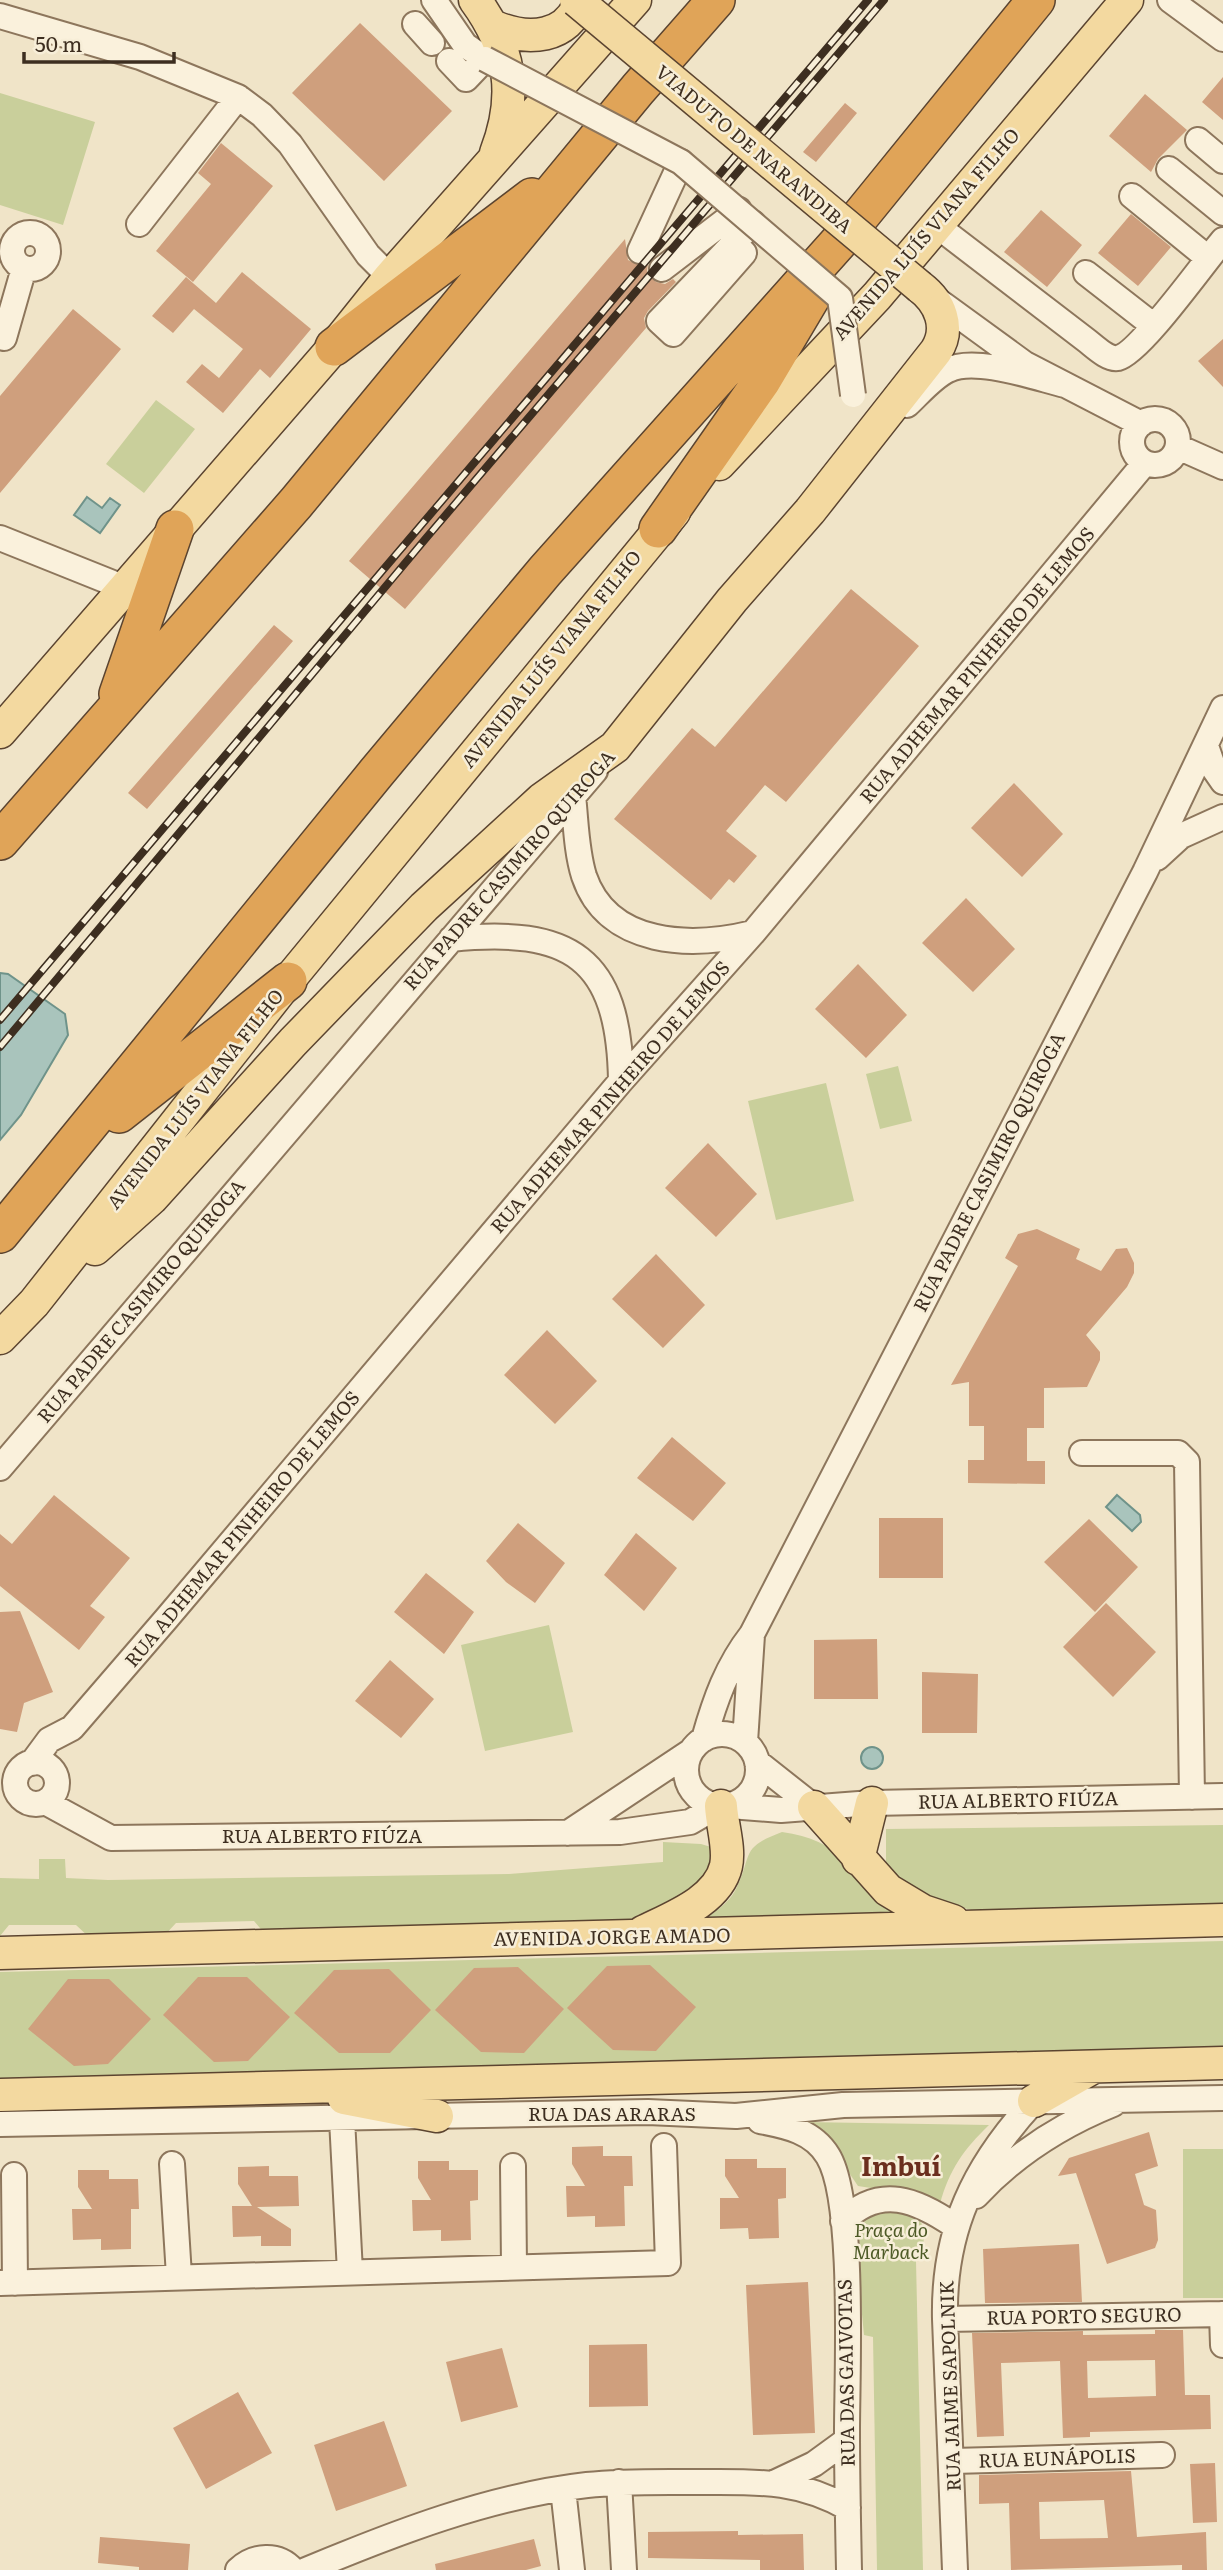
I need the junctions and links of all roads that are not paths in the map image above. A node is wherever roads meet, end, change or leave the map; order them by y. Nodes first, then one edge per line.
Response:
1 (423, 0) edge
2 (434, 0) edge
3 (475, 0) edge
4 (579, 0) edge
5 (635, 0) edge
6 (716, 0) edge
7 (1036, 0) edge
8 (1127, 0) edge
9 (1170, 0) edge
10 (9, 11) edge
11 (415, 12) edge
12 (495, 27) junction
13 (1223, 39) edge
14 (432, 43) dead end
15 (485, 59) junction
16 (449, 61) dead end
17 (238, 97) junction
18 (1198, 140) dead end
19 (1223, 161) edge
20 (681, 162) junction
21 (492, 163) junction
22 (573, 169) junction
23 (1169, 169) dead end
24 (1132, 196) dead end
25 (1223, 213) edge
26 (746, 216) junction
27 (139, 224) dead end
28 (936, 225) junction
29 (845, 235) junction
30 (7, 240) edge
31 (1216, 249) edge
32 (640, 251) dead end
33 (739, 252) dead end
34 (23, 268) junction
35 (662, 270) dead end
36 (1086, 273) dead end
37 (390, 277) junction
38 (927, 292) junction
39 (1154, 326) junction
40 (4, 338) dead end
41 (334, 347) junction
42 (1065, 385) junction
43 (853, 395) dead end
44 (1137, 429) junction
45 (1175, 453) junction
46 (854, 456) junction
47 (1214, 463) edge
48 (1144, 464) junction
49 (175, 529) junction
50 (658, 529) junction
51 (0, 538) edge
52 (125, 588) junction
53 (1223, 708) edge
54 (110, 718) junction
55 (0, 732) edge
56 (1206, 746) junction
57 (615, 747) junction
58 (1223, 782) edge
59 (573, 796) junction
60 (1223, 817) edge
61 (0, 841) edge
62 (1145, 872) junction
63 (753, 933) junction
64 (451, 939) junction
65 (288, 981) junction
66 (621, 1081) junction
67 (56, 1166) junction
68 (0, 1234) edge
69 (34, 1303) junction
70 (0, 1338) edge
71 (1082, 1453) dead end
72 (0, 1468) edge
73 (752, 1634) junction
74 (697, 1746) junction
75 (751, 1752) junction
76 (35, 1776) edge
77 (1223, 1796) edge
78 (1192, 1797) junction
79 (872, 1803) junction
80 (722, 1806) junction
81 (814, 1807) junction
82 (566, 1834) junction
83 (858, 1858) junction
84 (1223, 1920) edge
85 (970, 1926) junction
86 (632, 1937) junction
87 (0, 1953) edge
88 (1223, 2063) edge
89 (1096, 2066) junction
90 (288, 2087) junction
91 (5, 2094) edge
92 (1223, 2098) edge
93 (1123, 2100) junction
94 (1034, 2101) junction
95 (437, 2116) junction
96 (736, 2116) junction
97 (342, 2119) junction
98 (0, 2124) edge
99 (664, 2146) dead end
100 (172, 2164) dead end
101 (513, 2166) dead end
102 (14, 2175) dead end
103 (958, 2219) junction
104 (843, 2221) junction
105 (514, 2267) junction
106 (350, 2272) junction
107 (179, 2276) junction
108 (8, 2283) edge
109 (1222, 2314) edge
110 (945, 2319) junction
111 (1223, 2345) edge
112 (847, 2440) junction
113 (1162, 2455) dead end
114 (953, 2461) junction
115 (619, 2482) junction
116 (776, 2482) junction
117 (563, 2488) junction
118 (848, 2508) junction
119 (238, 2570) edge
120 (293, 2570) edge
121 (306, 2570) edge
122 (572, 2570) edge
123 (624, 2570) edge
124 (849, 2570) edge
125 (955, 2570) edge

1 - 11 street
2 - 15 street
3 - 12 main road
4 - 12 main road
4 - 38 main road, VIADUTO DE NARANDIBA, bridge
5 - 21 main road
6 - 22 highway
7 - 29 highway
8 - 28 main road, AVENIDA LUÍS VIANA FILHO
9 - 13 street
10 - 17 street
11 - 14 street
12 - 21 main road
15 - 16 street
15 - 20 street, bridge
17 - 27 street
17 - 37 street
18 - 19 street
20 - 26 street, bridge
20 - 32 street
21 - 37 main road
22 - 41 highway
22 - 54 highway
23 - 25 street
24 - 31 street
26 - 33 street
26 - 35 street
26 - 43 street, bridge
28 - 39 street
28 - 50 main road, AVENIDA LUÍS VIANA FILHO
29 - 50 highway
29 - 67 highway
30 - 34 street
30 - 34 street
31 - 39 street
34 - 40 street
36 - 39 street
37 - 41 main road
38 - 42 street, RUA PADRE CASIMIRO QUIROGA
38 - 46 main road
41 - 49 main road
42 - 44 street, RUA PADRE CASIMIRO QUIROGA
42 - 46 street, RUA PADRE CASIMIRO QUIROGA
44 - 45 street
44 - 48 street
45 - 47 street
45 - 48 street
46 - 57 main road, RUA PADRE CASIMIRO QUIROGA
48 - 63 street, RUA ADHEMAR PINHEIRO DE LEMOS
49 - 52 main road
49 - 54 highway
50 - 65 main road, AVENIDA LUÍS VIANA FILHO
51 - 52 street
52 - 55 main road
53 - 56 street, RUA PADRE CASIMIRO QUIROGA
54 - 61 highway
56 - 58 street
56 - 62 street, RUA PADRE CASIMIRO QUIROGA
57 - 59 street, RUA PADRE CASIMIRO QUIROGA
57 - 69 main road
59 - 63 street
59 - 64 street, RUA PADRE CASIMIRO QUIROGA
60 - 62 street
62 - 73 street, RUA PADRE CASIMIRO QUIROGA
63 - 66 street, RUA ADHEMAR PINHEIRO DE LEMOS
64 - 66 street
64 - 72 street, RUA PADRE CASIMIRO QUIROGA
65 - 67 highway
65 - 69 main road, AVENIDA LUÍS VIANA FILHO
66 - 76 street, RUA ADHEMAR PINHEIRO DE LEMOS
67 - 68 highway
69 - 70 main road, AVENIDA LUÍS VIANA FILHO
71 - 78 street
73 - 74 street, RUA PADRE CASIMIRO QUIROGA
73 - 75 street, RUA PADRE CASIMIRO QUIROGA
74 - 75 street
74 - 80 street
74 - 82 street
75 - 80 street
75 - 81 street
76 - 82 street, RUA ALBERTO FIÚZA
77 - 78 street, RUA ALBERTO FIÚZA
78 - 79 street, RUA ALBERTO FIÚZA
79 - 81 street, RUA ALBERTO FIÚZA
79 - 83 main road
80 - 81 street, RUA ALBERTO FIÚZA
80 - 82 street, RUA ALBERTO FIÚZA
80 - 86 main road
81 - 83 main road
83 - 85 main road
84 - 85 main road, AVENIDA JORGE AMADO
85 - 86 main road, AVENIDA JORGE AMADO
86 - 87 main road, AVENIDA JORGE AMADO
88 - 89 main road
89 - 90 main road
89 - 94 main road
90 - 91 main road
90 - 95 main road
92 - 93 street, RUA DAS ARARAS
93 - 94 street, RUA DAS ARARAS
93 - 103 street
94 - 96 street, RUA DAS ARARAS
94 - 103 street, RUA JAIME SAPOLNIK
95 - 96 street, RUA DAS ARARAS
95 - 97 street, RUA DAS ARARAS
96 - 104 street, RUA DAS GAIVOTAS
97 - 98 street, RUA DAS ARARAS
97 - 106 street
99 - 105 street
100 - 107 street
101 - 105 street
102 - 108 street
103 - 104 street
103 - 110 street, RUA JAIME SAPOLNIK
104 - 112 street, RUA DAS GAIVOTAS
105 - 106 street
106 - 107 street
107 - 108 street
109 - 110 street, RUA PORTO SEGURO
109 - 111 street
110 - 114 street, RUA JAIME SAPOLNIK
112 - 116 street
112 - 118 street, RUA DAS GAIVOTAS
113 - 114 street, RUA EUNÁPOLIS
114 - 125 street, RUA JAIME SAPOLNIK
115 - 116 street
115 - 117 street
115 - 123 street
116 - 118 street
117 - 121 street
117 - 122 street
118 - 124 street, RUA DAS GAIVOTAS
119 - 120 street

